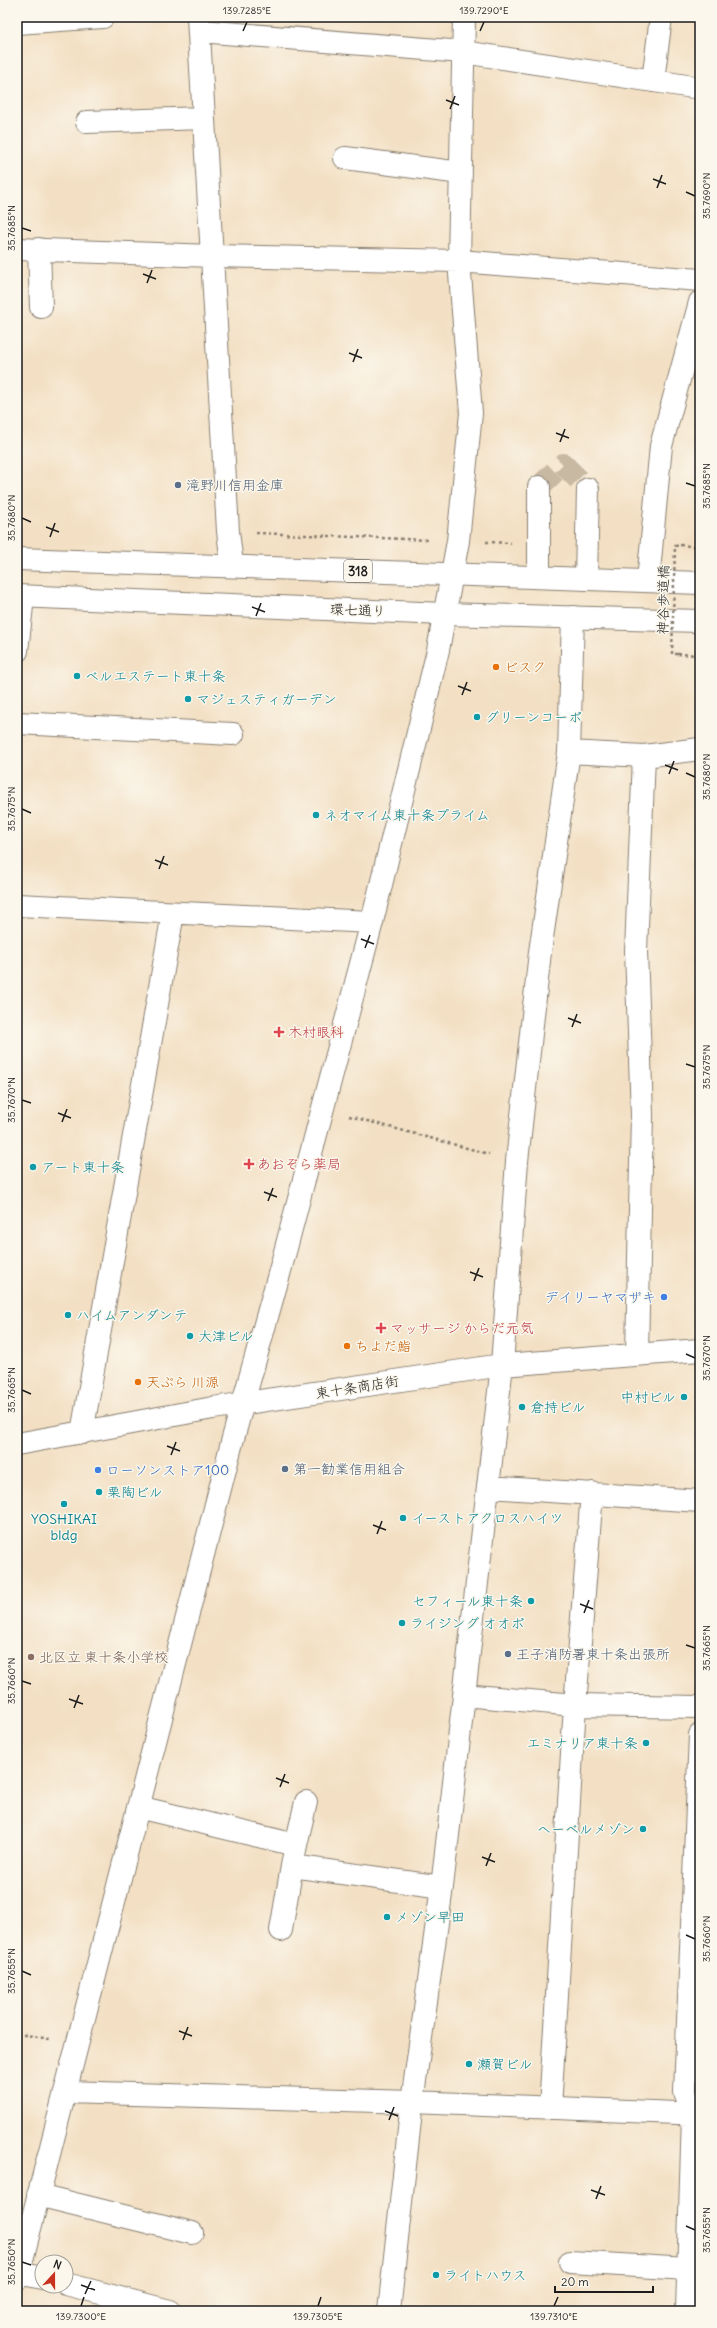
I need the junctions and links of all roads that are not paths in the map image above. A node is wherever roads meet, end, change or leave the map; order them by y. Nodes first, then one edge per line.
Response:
1 (103, 17) edge
2 (464, 17) edge
3 (661, 17) edge
4 (17, 23) edge
5 (199, 24) edge
6 (463, 52) junction
7 (653, 81) junction
8 (700, 88) edge
9 (203, 118) junction
10 (87, 122) dead end
11 (345, 158) dead end
12 (461, 173) junction
13 (17, 249) edge
14 (39, 249) junction
15 (213, 256) junction
16 (459, 261) junction
17 (700, 280) edge
18 (700, 302) edge
19 (41, 307) dead end
20 (539, 487) dead end
21 (588, 488) dead end
22 (17, 559) edge
23 (232, 565) junction
24 (452, 575) junction
25 (539, 577) junction
26 (586, 579) junction
27 (648, 581) junction
28 (700, 583) edge
29 (20, 596) edge
30 (444, 614) junction
31 (573, 617) junction
32 (700, 621) edge
33 (17, 651) edge
34 (17, 723) edge
35 (233, 734) dead end
36 (700, 749) edge
37 (569, 752) junction
38 (644, 756) junction
39 (17, 906) edge
40 (173, 913) junction
41 (372, 922) junction
42 (700, 1350) edge
43 (637, 1354) junction
44 (502, 1364) junction
45 (242, 1405) junction
46 (82, 1433) junction
47 (17, 1444) edge
48 (488, 1486) junction
49 (592, 1493) junction
50 (700, 1501) edge
51 (464, 1695) junction
52 (575, 1705) junction
53 (700, 1707) edge
54 (700, 1735) edge
55 (699, 1776) edge
56 (306, 1802) dead end
57 (138, 1807) junction
58 (294, 1855) junction
59 (442, 1887) junction
60 (281, 1930) dead end
61 (65, 2092) junction
62 (412, 2102) junction
63 (550, 2108) junction
64 (697, 2114) edge
65 (38, 2196) junction
66 (192, 2233) dead end
67 (570, 2262) dead end
68 (688, 2269) junction
69 (18, 2276) edge
70 (34, 2277) edge
71 (74, 2286) edge
72 (170, 2311) edge
73 (389, 2311) edge
74 (687, 2311) edge

1 - 4 street
2 - 6 street
3 - 7 street
5 - 6 street
5 - 9 street
6 - 7 street
6 - 12 street
7 - 8 street
9 - 10 street
9 - 15 street
11 - 12 street
12 - 16 street
13 - 14 street
14 - 15 street
14 - 19 street
15 - 16 street
15 - 23 street
16 - 17 street
16 - 24 street
18 - 27 street
20 - 25 street
21 - 26 street
22 - 23 street, 318
23 - 24 street, 318
24 - 25 street, 318
24 - 30 street
25 - 26 street, 318
26 - 27 street, 318
27 - 28 street, 318
29 - 30 street, 環七通り
29 - 33 street
30 - 31 street, 環七通り
30 - 41 street
31 - 32 street, 環七通り
31 - 37 street
34 - 35 street
36 - 38 street
37 - 38 street
37 - 44 street
38 - 43 street
39 - 40 street
40 - 41 street
40 - 46 street
41 - 45 street
42 - 43 street, 東十条商店街
43 - 44 street, 東十条商店街
44 - 45 street, 東十条商店街
44 - 48 street
45 - 46 street, 東十条商店街
45 - 57 street
46 - 47 street, 東十条商店街
48 - 49 street
48 - 51 street
49 - 50 street
49 - 52 street
51 - 52 street
51 - 59 street
52 - 53 street
52 - 63 street
54 - 55 street
55 - 64 street
56 - 58 street
57 - 58 street
57 - 61 street
58 - 59 street
58 - 60 street
59 - 62 street
61 - 62 street
61 - 65 street
62 - 63 street
62 - 73 street
63 - 64 street
64 - 68 street
65 - 66 street
65 - 69 street
67 - 68 street
68 - 74 street
69 - 70 street
71 - 72 street

